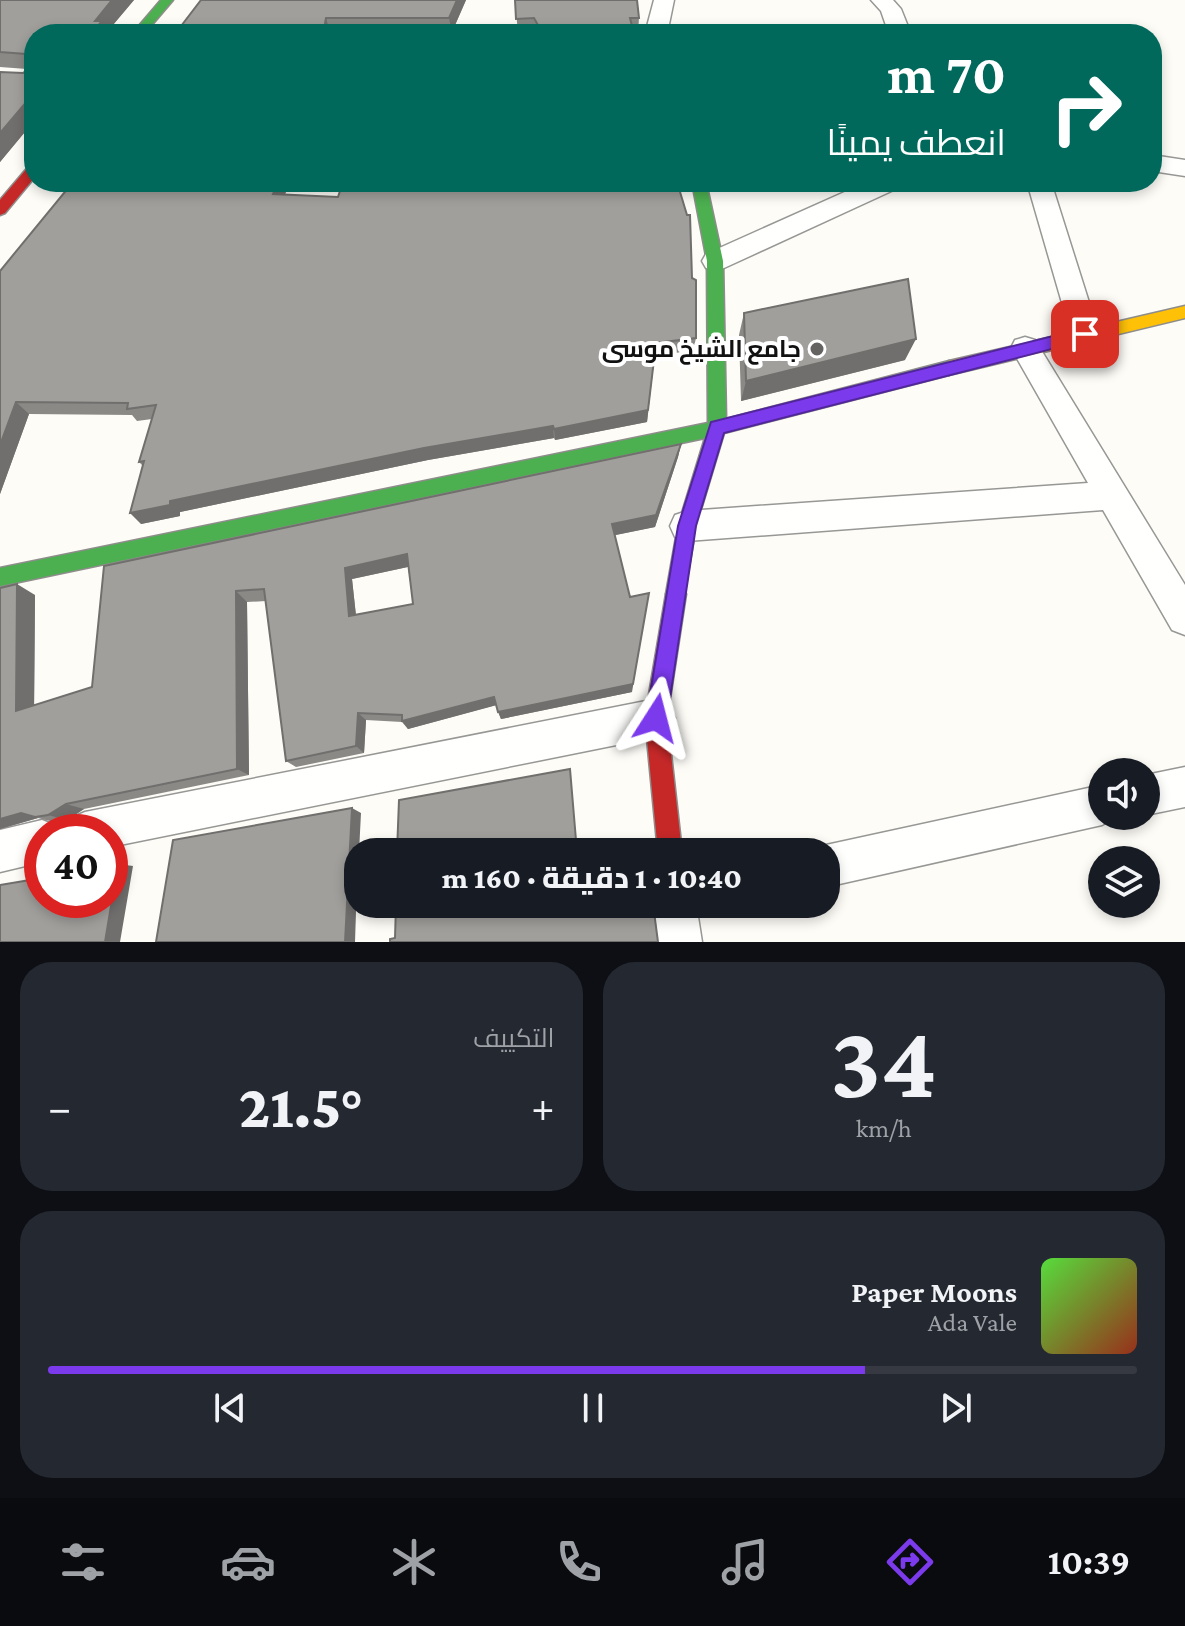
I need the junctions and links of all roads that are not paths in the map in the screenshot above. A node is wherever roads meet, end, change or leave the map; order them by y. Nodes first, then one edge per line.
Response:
1 (167, 0) edge
2 (175, 0) edge
3 (664, 0) edge
4 (881, 0) edge
5 (147, 24) edge
6 (155, 24) edge
7 (658, 24) edge
8 (896, 24) edge
9 (1162, 165) edge
10 (24, 168) edge
11 (1185, 168) edge
12 (24, 181) edge
13 (701, 192) edge
14 (867, 192) edge
15 (1042, 192) edge
16 (0, 197) edge
17 (0, 210) edge
18 (715, 261) junction
19 (1185, 312) edge
20 (1085, 334) junction
21 (1025, 348) junction
22 (717, 428) junction
23 (1112, 495) junction
24 (687, 526) junction
25 (0, 577) edge
26 (1185, 618) edge
27 (656, 718) junction
28 (1185, 787) edge
29 (1160, 792) edge
30 (1088, 808) edge
31 (128, 823) edge
32 (669, 838) edge
33 (24, 845) edge
34 (0, 851) edge
35 (840, 863) edge
36 (677, 918) edge
37 (680, 942) edge

1 - 5 street
2 - 6 street
3 - 7 street
4 - 8 street
9 - 11 street
10 - 16 street
12 - 17 street
13 - 18 street
14 - 18 street
15 - 20 street
18 - 22 street
19 - 20 street
20 - 21 street
21 - 22 street
21 - 23 street
22 - 24 street
22 - 25 street
23 - 24 street
23 - 26 street
24 - 27 street
27 - 31 street
27 - 32 street
28 - 29 street
30 - 35 street
33 - 34 street
36 - 37 street

